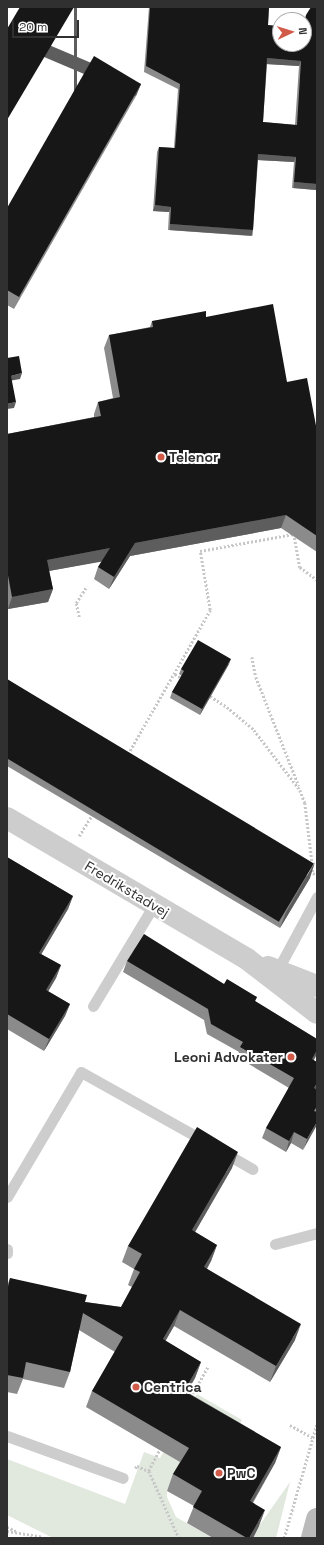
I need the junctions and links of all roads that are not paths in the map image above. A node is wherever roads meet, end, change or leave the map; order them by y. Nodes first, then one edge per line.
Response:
1 (7, 818) edge
2 (317, 897) edge
3 (154, 905) junction
4 (247, 959) junction
5 (277, 971) junction
6 (317, 986) edge
7 (93, 1006) dead end
8 (317, 1013) edge
9 (253, 1169) dead end
10 (7, 1197) edge
11 (317, 1233) edge
12 (275, 1244) dead end
13 (7, 1249) edge
14 (7, 1254) edge
15 (7, 1436) edge
16 (123, 1478) dead end
17 (317, 1519) edge
18 (312, 1538) edge

1 - 3 street, Fredrikstadvej
2 - 5 lane
3 - 4 street, Fredrikstadvej
3 - 7 lane
4 - 5 street, Fredrikstadvej
4 - 8 street, Fredrikstadvej
5 - 6 street, Fredrikstadvej
9 - 10 lane
11 - 12 lane
13 - 14 lane
15 - 16 lane
17 - 18 street

